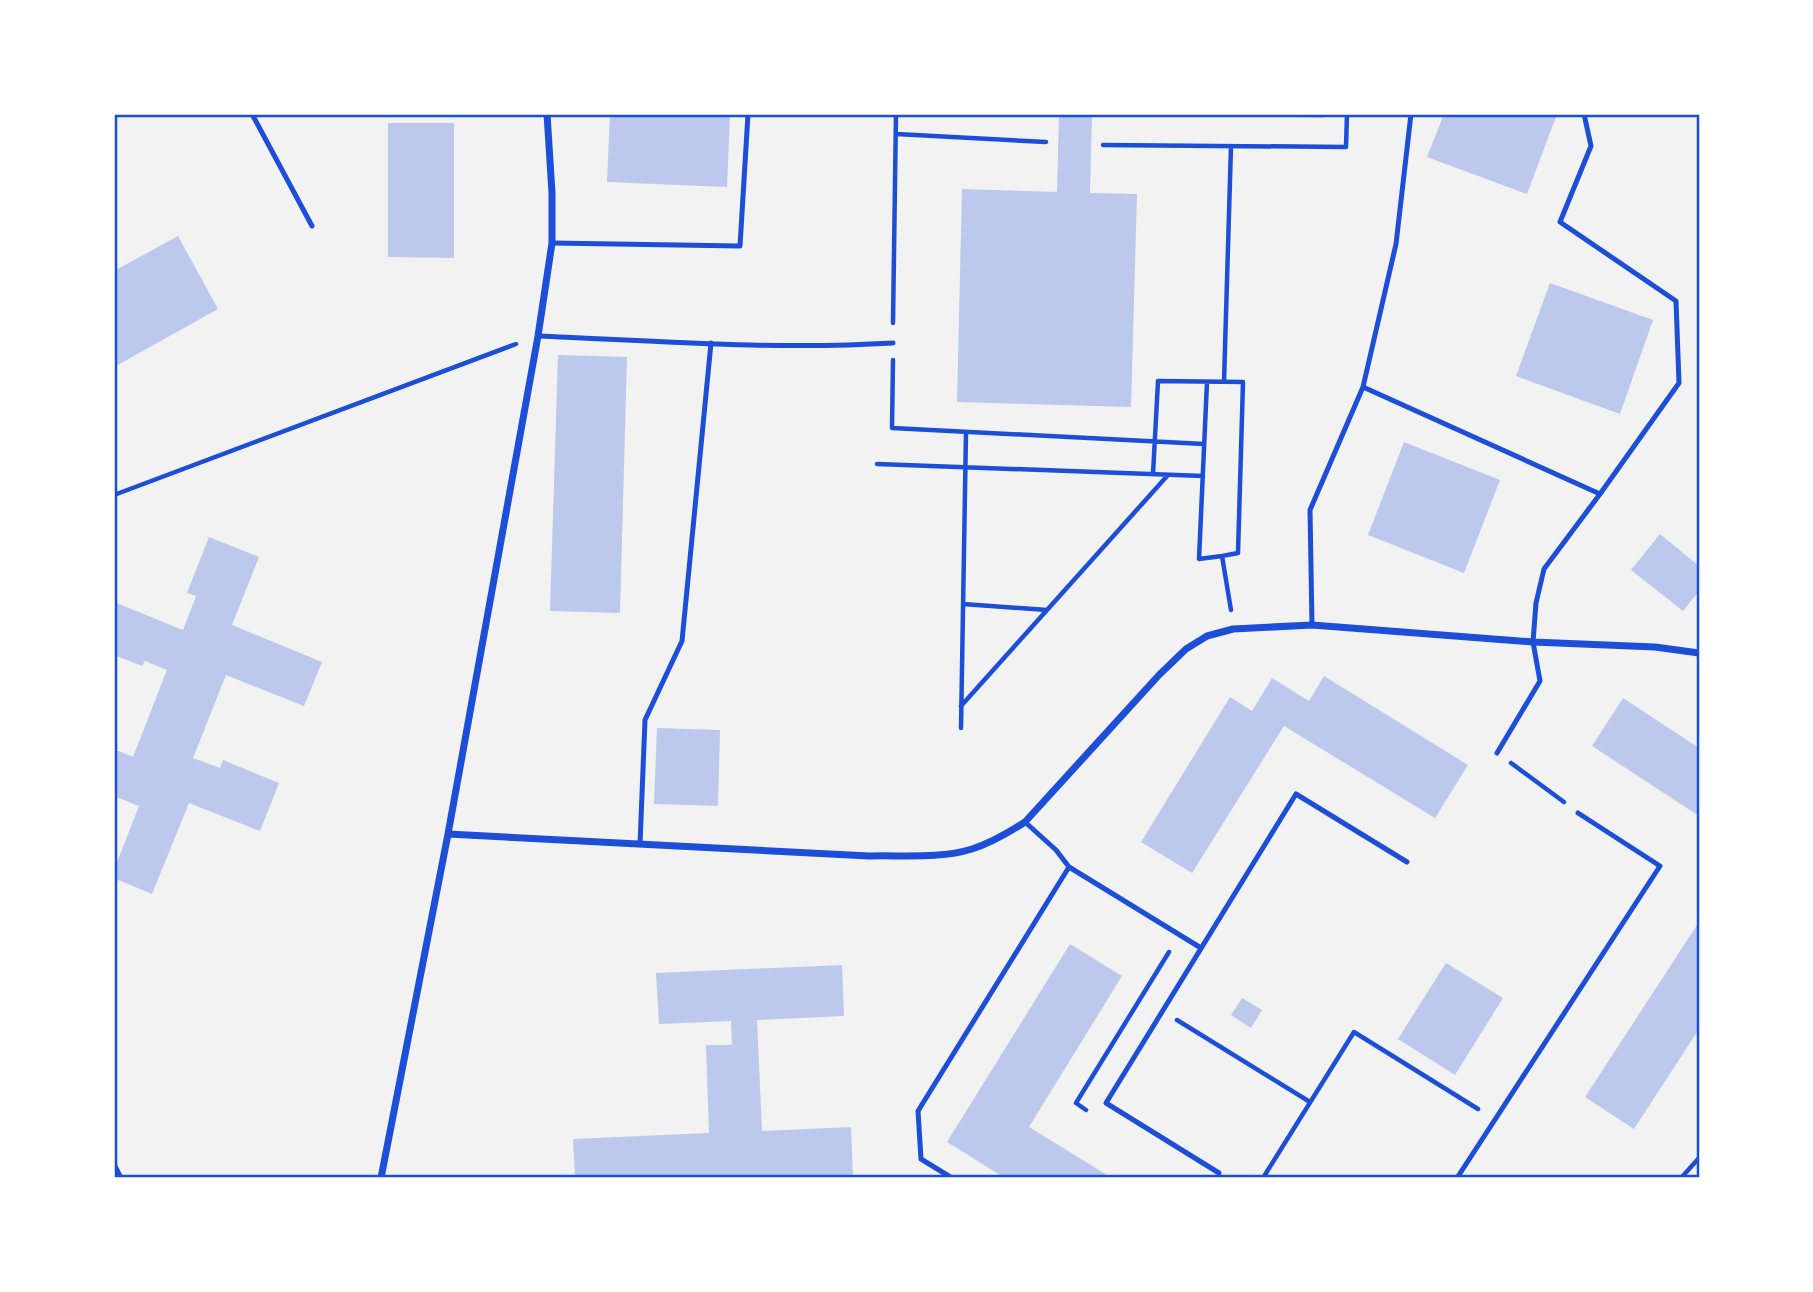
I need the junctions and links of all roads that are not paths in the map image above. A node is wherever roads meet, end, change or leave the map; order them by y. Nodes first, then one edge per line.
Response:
1 (251, 114) edge
2 (547, 114) edge
3 (748, 114) edge
4 (1411, 114) edge
5 (1584, 114) edge
6 (313, 226) dead end
7 (552, 243) junction
8 (538, 336) junction
9 (711, 343) junction
10 (893, 343) road end
11 (1363, 387) junction
12 (1600, 494) junction
13 (1312, 625) junction
14 (1533, 642) junction
15 (1699, 653) edge
16 (1497, 753) road end
17 (1578, 813) road end
18 (1025, 822) junction
19 (448, 834) junction
20 (639, 845) junction
21 (1407, 862) dead end
22 (1069, 867) junction
23 (1201, 948) junction
24 (114, 1164) edge
25 (1219, 1173) dead end
26 (121, 1178) edge
27 (381, 1178) edge
28 (952, 1178) edge
29 (1457, 1178) edge

1 - 6 lane
2 - 7 street
3 - 7 lane
4 - 11 lane
5 - 12 lane
7 - 8 street
8 - 9 lane
8 - 19 street
9 - 10 lane
9 - 20 lane
11 - 12 lane
11 - 13 lane
12 - 14 lane
13 - 14 street
13 - 18 street
14 - 15 street
14 - 16 lane
17 - 29 lane
18 - 20 street
18 - 22 lane
19 - 20 street
19 - 27 street
21 - 23 lane
22 - 23 lane
22 - 28 lane
23 - 25 lane
24 - 26 lane

